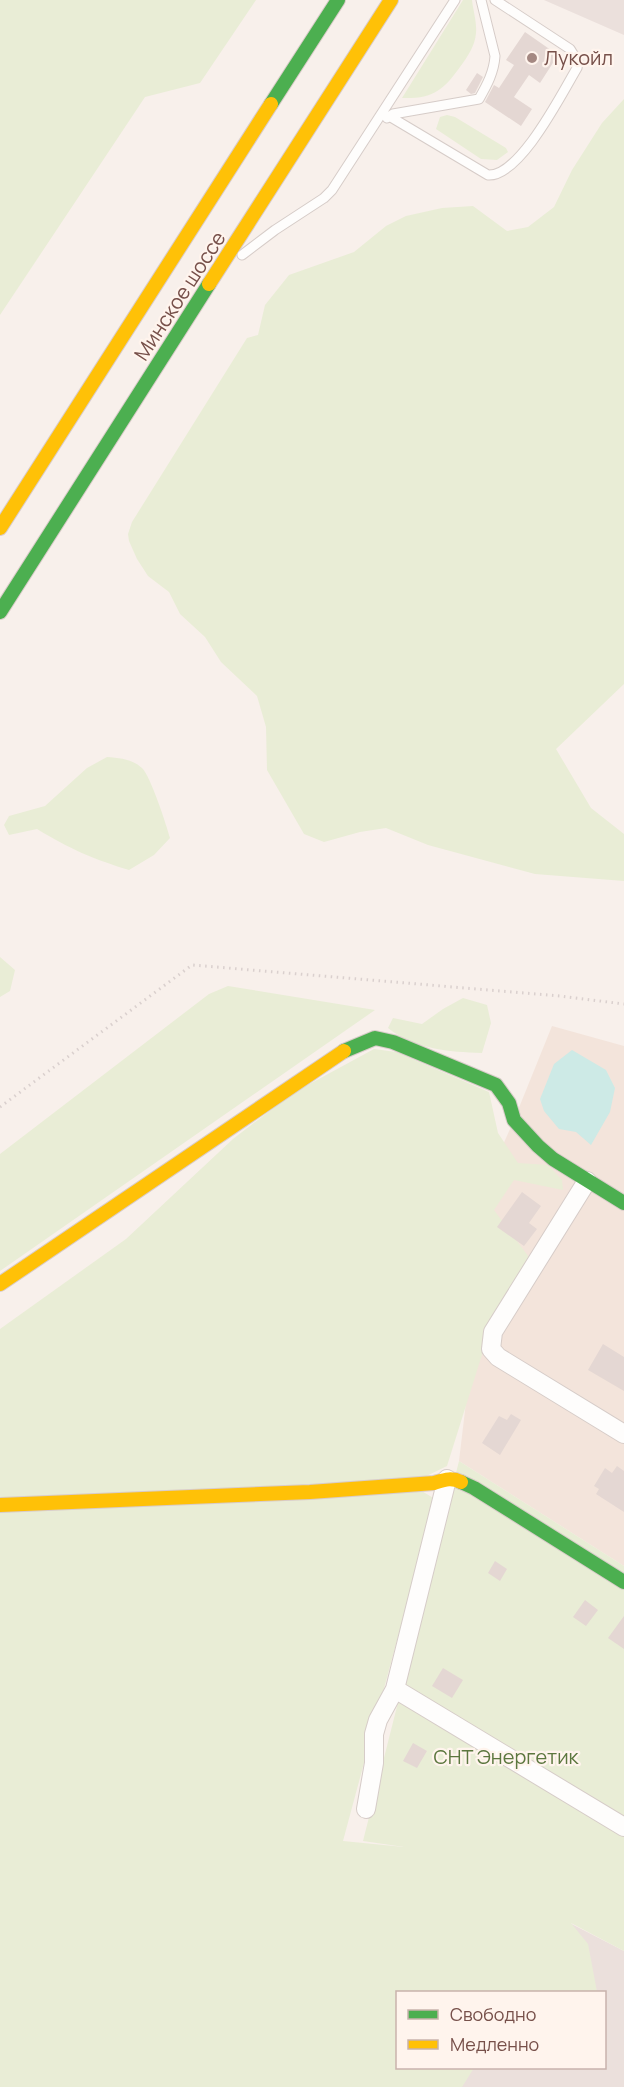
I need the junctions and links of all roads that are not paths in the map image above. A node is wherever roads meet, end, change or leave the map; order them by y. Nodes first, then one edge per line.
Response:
1 (325, 0) edge
2 (338, 0) edge
3 (391, 0) edge
4 (455, 0) edge
5 (481, 0) edge
6 (495, 0) edge
7 (302, 57) junction
8 (389, 116) junction
9 (368, 137) junction
10 (217, 275) junction
11 (0, 528) edge
12 (0, 612) edge
13 (587, 1181) junction
14 (624, 1203) edge
15 (0, 1284) edge
16 (624, 1434) edge
17 (447, 1479) junction
18 (0, 1505) edge
19 (624, 1582) edge
20 (395, 1689) junction
21 (366, 1809) dead end
22 (624, 1827) edge

1 - 7 street
2 - 7 main road, Минское шоссе
3 - 10 main road, Минское шоссе
4 - 9 lane
5 - 8 lane
6 - 8 lane
7 - 11 main road, Минское шоссе
8 - 9 lane
9 - 10 lane
10 - 12 main road, Минское шоссе
13 - 14 main road
13 - 15 main road
13 - 16 street
17 - 18 main road
17 - 19 main road
17 - 20 street
20 - 21 street
20 - 22 street

